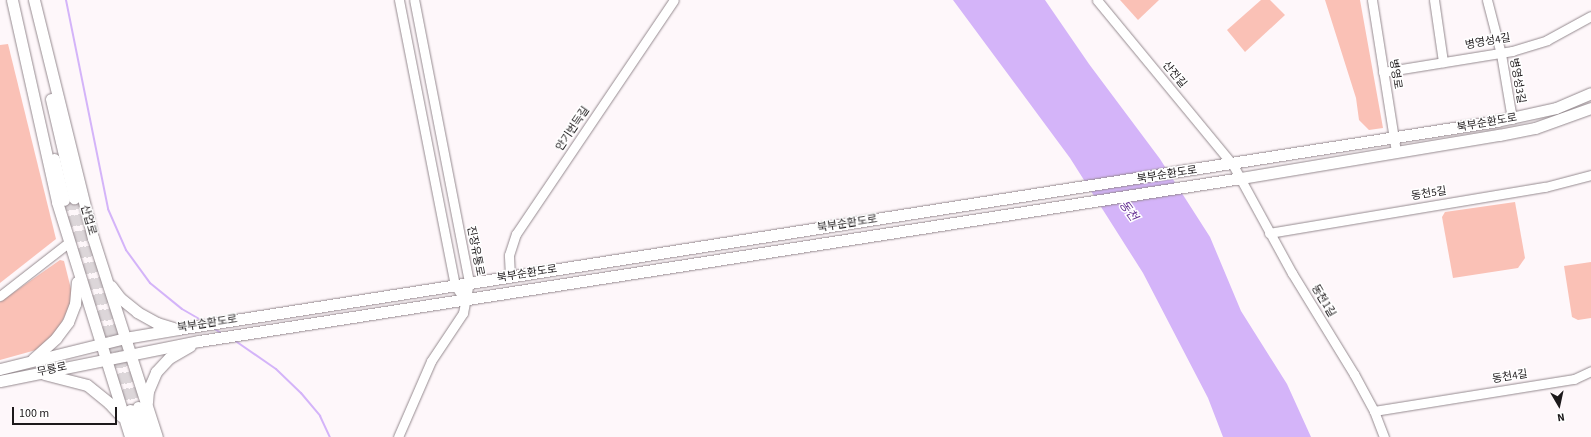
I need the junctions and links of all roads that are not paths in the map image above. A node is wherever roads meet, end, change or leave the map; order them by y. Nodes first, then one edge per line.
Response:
1 (12, 0) edge
2 (18, 0) edge
3 (31, 0) edge
4 (34, 0) edge
5 (399, 0) edge
6 (414, 0) edge
7 (674, 0) edge
8 (1097, 0) edge
9 (1372, 0) edge
10 (1434, 0) edge
11 (1487, 0) edge
12 (1591, 16) edge
13 (1501, 54) junction
14 (1443, 62) junction
15 (1383, 72) junction
16 (1591, 93) edge
17 (1591, 108) edge
18 (1512, 119) junction
19 (1394, 138) junction
20 (1396, 152) junction
21 (1233, 165) junction
22 (1591, 175) edge
23 (1241, 178) junction
24 (1269, 233) junction
25 (68, 243) junction
26 (76, 267) junction
27 (103, 272) junction
28 (510, 276) junction
29 (470, 282) junction
30 (455, 285) junction
31 (0, 296) edge
32 (464, 299) junction
33 (182, 328) junction
34 (125, 338) junction
35 (202, 340) junction
36 (100, 344) junction
37 (130, 354) junction
38 (104, 359) junction
39 (27, 362) junction
40 (0, 369) edge
41 (1591, 371) edge
42 (37, 373) junction
43 (0, 381) edge
44 (139, 409) junction
45 (1374, 411) junction
46 (126, 424) junction
47 (130, 437) edge
48 (139, 437) edge
49 (148, 437) edge
50 (157, 437) edge
51 (398, 437) edge
52 (1384, 437) edge

1 - 25 main road
2 - 3 main road, 산업로
4 - 27 main road, 산업로
5 - 30 street
6 - 29 street, 진장유통로
7 - 28 street, 안기번득길
8 - 21 street, 산전길
9 - 15 street, 병영로
10 - 14 street
11 - 13 street, 병영성3길
12 - 13 street, 병영성4길
13 - 14 street, 병영성4길
13 - 18 street, 병영성3길
14 - 15 street, 병영성4길
15 - 19 street, 병영로
16 - 18 main road, 북부순환도로
17 - 20 main road, 북부순환도로
18 - 19 main road, 북부순환도로
19 - 20 street, 병영로
19 - 21 main road, 북부순환도로
20 - 23 main road, 북부순환도로
21 - 23 street, 산전길
21 - 28 main road, 북부순환도로
22 - 24 street, 동천5길
23 - 24 street, 동천1길
23 - 32 main road, 북부순환도로
24 - 45 street, 동천1길
25 - 26 main road
25 - 31 street
26 - 36 main road
26 - 39 main road
27 - 33 main road
27 - 34 main road, 산업로
28 - 29 main road, 북부순환도로
29 - 30 main road, 북부순환도로
29 - 32 street, 진장유통로
30 - 32 street
30 - 33 main road, 북부순환도로
32 - 35 main road, 북부순환도로
32 - 51 street
33 - 34 main road, 북부순환도로
34 - 36 main road, 북부순환도로
34 - 37 main road, 산업로
35 - 37 main road, 북부순환도로
35 - 44 main road
36 - 38 main road
36 - 39 main road, 무룡로
37 - 38 main road, 북부순환도로
37 - 44 main road, 산업로
38 - 42 main road, 무룡로
38 - 46 main road
39 - 40 main road, 무룡로
41 - 45 street, 동천4길
42 - 43 main road, 무룡로
42 - 46 main road
44 - 48 main road, 산업로
44 - 49 main road
44 - 50 main road, 산업로
45 - 52 street, 동천1길
46 - 47 main road

